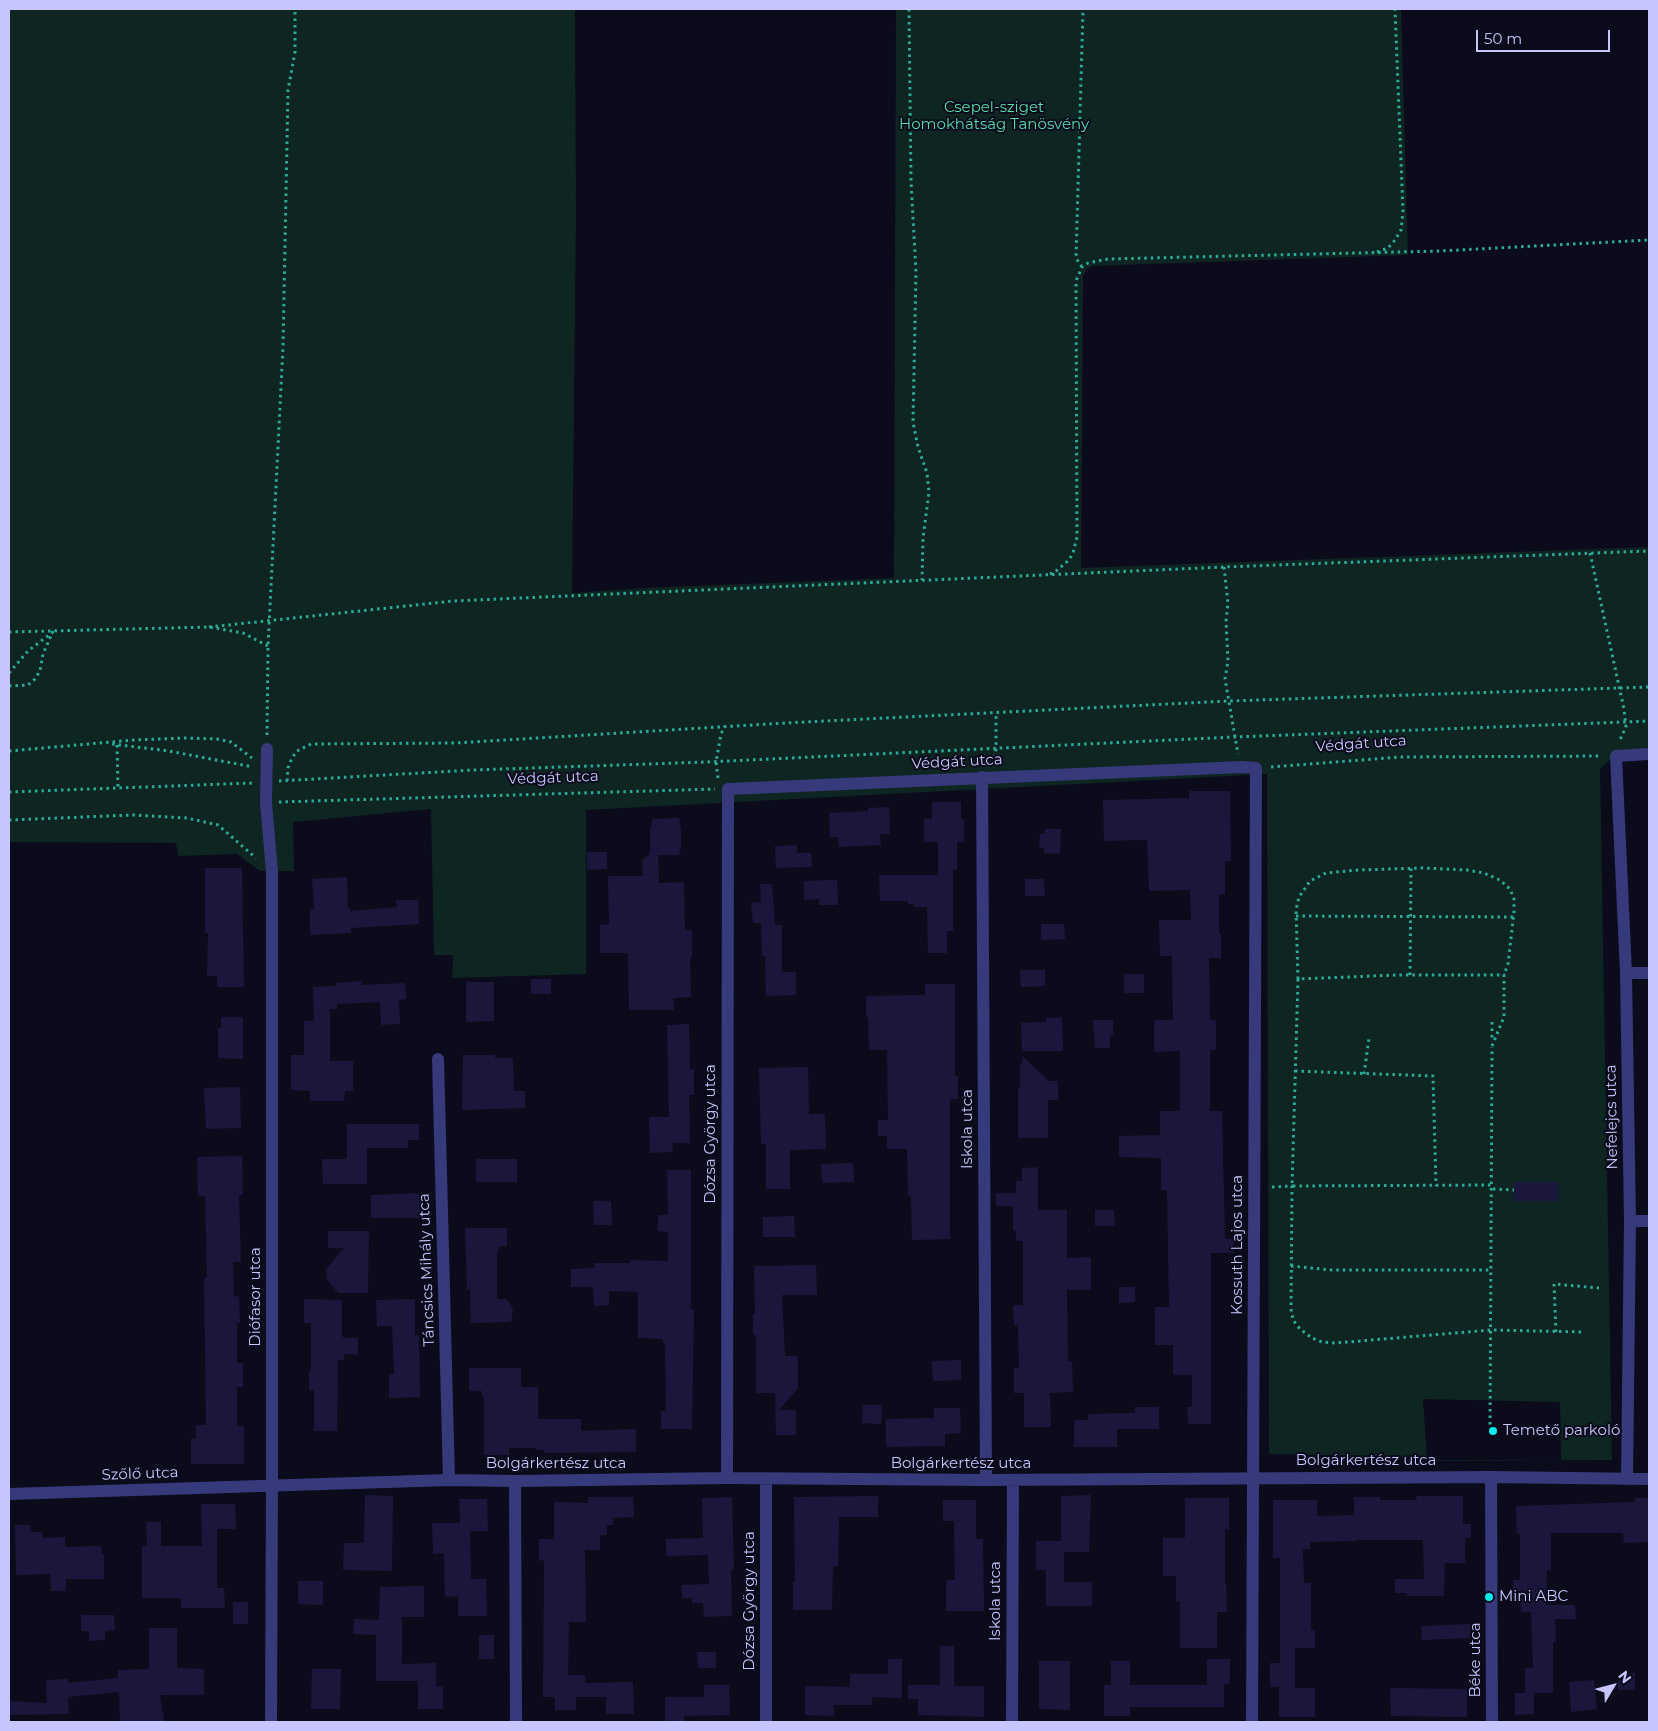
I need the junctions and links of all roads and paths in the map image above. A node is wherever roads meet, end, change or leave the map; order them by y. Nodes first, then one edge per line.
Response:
1 (296, 9) edge
2 (909, 9) edge
3 (1084, 9) edge
4 (1395, 9) edge
5 (1649, 240) edge
6 (1374, 253) junction
7 (1082, 267) junction
8 (1649, 551) edge
9 (1590, 553) junction
10 (1224, 567) junction
11 (1047, 575) junction
12 (922, 580) junction
13 (270, 620) junction
14 (209, 627) junction
15 (53, 631) junction
16 (9, 632) edge
17 (268, 646) junction
18 (9, 673) edge
19 (9, 686) edge
20 (1649, 687) edge
21 (1619, 688) junction
22 (1228, 701) junction
23 (996, 713) junction
24 (1649, 721) edge
25 (1626, 722) junction
26 (725, 726) junction
27 (1234, 737) junction
28 (106, 743) junction
29 (117, 745) junction
30 (267, 748) joint
31 (996, 749) junction
32 (9, 751) edge
33 (1649, 754) edge
34 (1616, 756) junction
35 (716, 762) junction
36 (1241, 767) junction
37 (1256, 768) junction
38 (266, 776) junction
39 (982, 777) junction
40 (287, 781) junction
41 (118, 788) junction
42 (724, 789) junction
43 (9, 792) edge
44 (266, 803) junction
45 (9, 820) edge
46 (1411, 868) junction
47 (272, 871) junction
48 (1296, 916) junction
49 (1514, 917) junction
50 (1411, 918) junction
51 (1649, 973) edge
52 (1626, 974) junction
53 (1410, 975) junction
54 (1504, 975) junction
55 (1298, 979) junction
56 (1492, 1022) dead end
57 (1369, 1038) dead end
58 (1492, 1046) junction
59 (438, 1059) dead end
60 (1296, 1071) junction
61 (1364, 1074) junction
62 (1292, 1186) junction
63 (1436, 1186) junction
64 (1272, 1187) dead end
65 (1493, 1187) junction
66 (1514, 1190) dead end
67 (1630, 1221) junction
68 (1649, 1221) edge
69 (1292, 1266) junction
70 (1492, 1270) junction
71 (1600, 1288) dead end
72 (1491, 1330) junction
73 (1556, 1332) junction
74 (1584, 1332) dead end
75 (1490, 1431) dead end
76 (1491, 1477) junction
77 (727, 1478) junction
78 (1253, 1478) junction
79 (1627, 1479) junction
80 (1649, 1479) edge
81 (449, 1480) junction
82 (766, 1480) junction
83 (986, 1480) junction
84 (1013, 1480) junction
85 (514, 1481) junction
86 (272, 1486) junction
87 (9, 1494) edge
88 (271, 1722) edge
89 (516, 1722) edge
90 (766, 1722) edge
91 (1012, 1722) edge
92 (1252, 1722) edge
93 (1492, 1722) edge

1 - 13 path
2 - 12 path
3 - 7 path
4 - 6 path
5 - 6 path
6 - 7 path
7 - 11 path
8 - 9 path
9 - 10 path
9 - 21 path
10 - 11 path
10 - 22 path
11 - 12 path
12 - 13 path
13 - 14 path
13 - 17 path
14 - 15 path
14 - 17 path
15 - 16 path
15 - 18 path
15 - 19 path
17 - 30 path
20 - 21 path
21 - 22 path
21 - 25 path
22 - 23 path
22 - 27 path
23 - 26 path
23 - 31 path
24 - 25 path
25 - 27 path
25 - 34 path
26 - 35 path
26 - 40 path
27 - 31 path
27 - 36 path
28 - 29 path
28 - 32 path
28 - 38 path
29 - 38 path
29 - 41 path
30 - 38 street, Diófasor utca
31 - 35 path
31 - 39 path
33 - 34 street
34 - 37 path, Védgát utca
34 - 52 street, Nefelejcs utca
35 - 40 path
35 - 42 path
36 - 37 street, Védgát utca
36 - 39 street, Védgát utca
37 - 78 street, Kossuth Lajos utca
38 - 40 path
38 - 41 path
38 - 44 street, Diófasor utca
39 - 42 street, Védgát utca
39 - 83 street, Iskola utca
41 - 43 path
42 - 44 path, Védgát utca
42 - 77 street, Dózsa György utca
44 - 47 street, Diófasor utca
45 - 47 path
46 - 48 path
46 - 49 path
46 - 50 path
47 - 86 street, Diófasor utca
48 - 50 path
48 - 55 path
49 - 50 path
49 - 54 path
50 - 53 path
51 - 52 street
52 - 67 street, Nefelejcs utca
53 - 54 path
53 - 55 path
54 - 58 path
55 - 60 path
56 - 58 path
57 - 61 path
58 - 65 path
59 - 81 street, Táncsics Mihály utca
60 - 61 path
60 - 62 path
61 - 63 path
62 - 63 path
62 - 64 path
62 - 69 path
63 - 65 path
65 - 66 path
65 - 70 path
67 - 68 street
67 - 79 street, Nefelejcs utca
69 - 70 path
69 - 72 path
70 - 72 path
71 - 73 path
72 - 73 path
72 - 75 path
73 - 74 path
76 - 78 street, Bolgárkertész utca
76 - 79 street, Bolgárkertész utca
76 - 93 street, Béke utca
77 - 82 street, Bolgárkertész utca
77 - 85 street, Bolgárkertész utca
78 - 84 street, Bolgárkertész utca
78 - 92 street, Kossuth Lajos utca
79 - 80 street, Bolgárkertész utca
81 - 85 street, Bolgárkertész utca
81 - 86 street, Bolgárkertész utca
82 - 83 street, Bolgárkertész utca
82 - 90 street, Dózsa György utca
83 - 84 street, Bolgárkertész utca
84 - 91 street, Iskola utca
85 - 89 street
86 - 87 street, Szőlő utca
86 - 88 street, Diófasor utca

